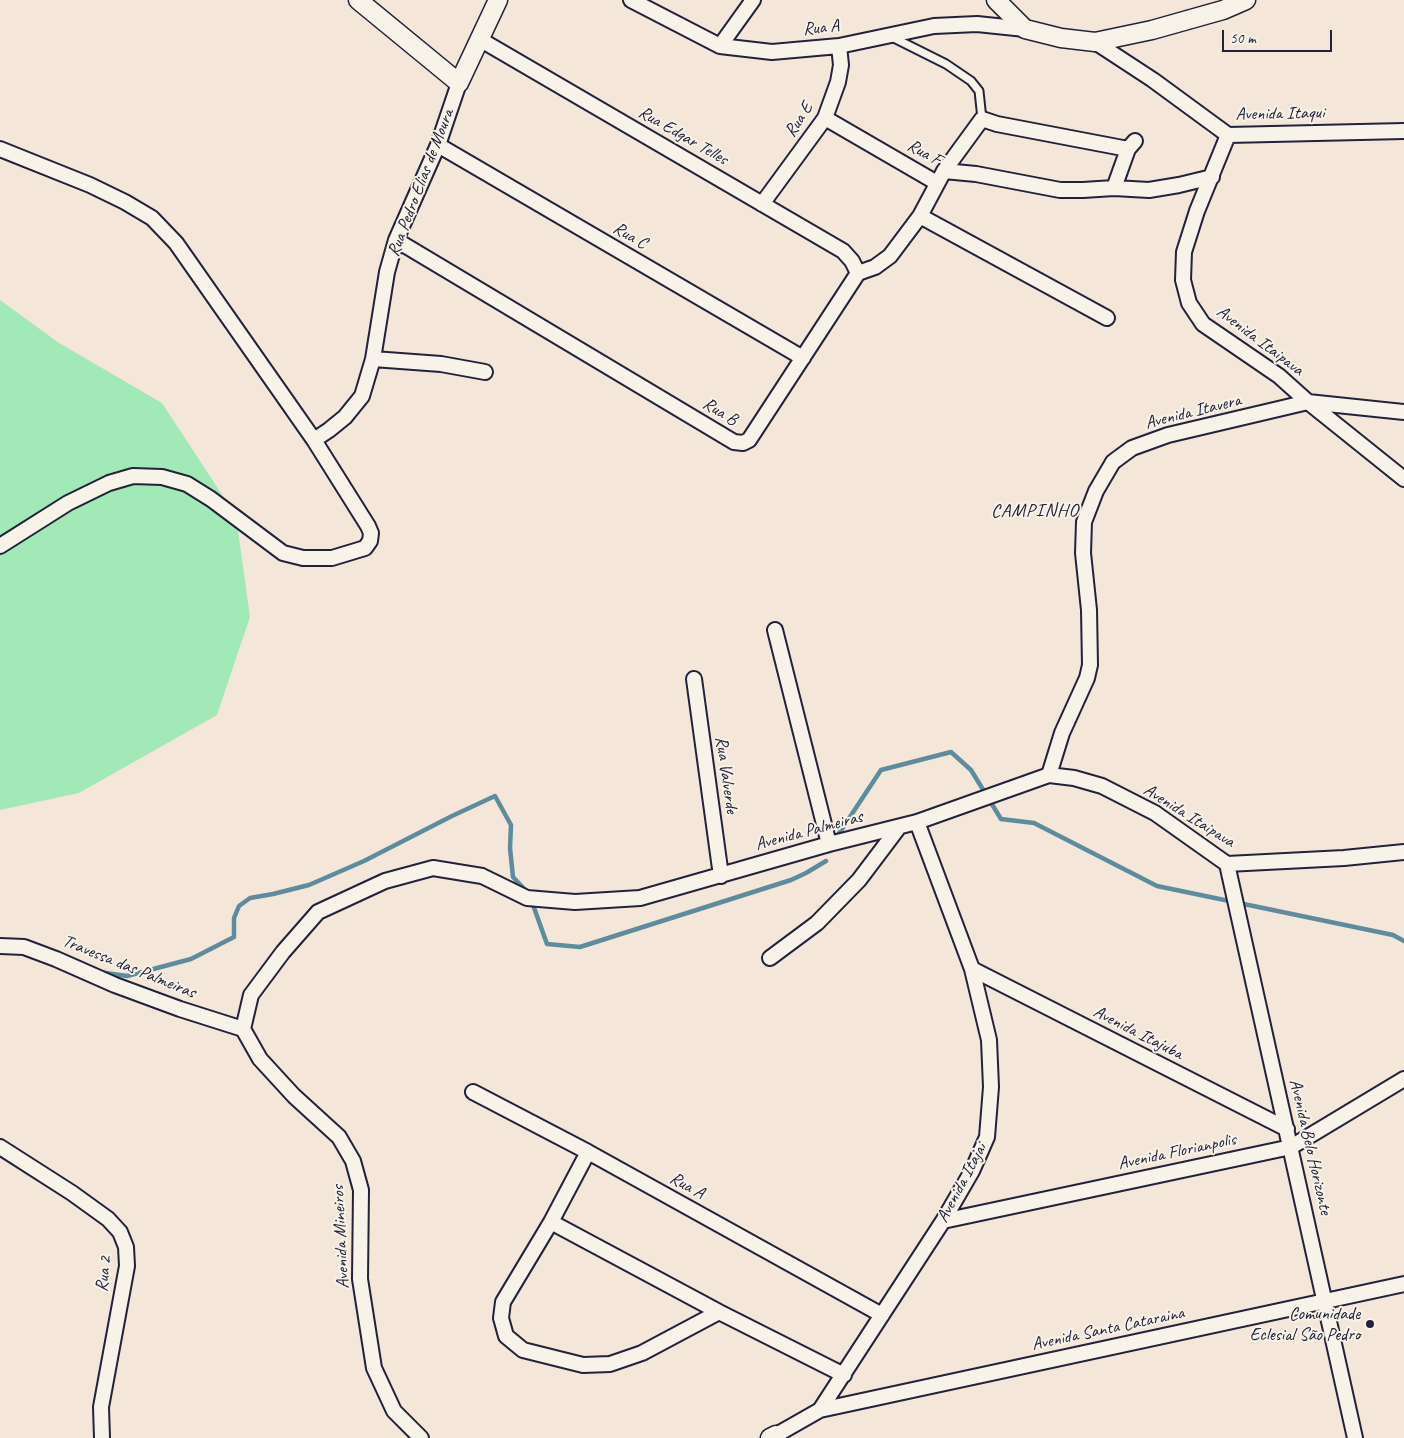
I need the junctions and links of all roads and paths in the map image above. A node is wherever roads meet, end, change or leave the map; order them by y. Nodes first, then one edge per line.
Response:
1 (498, 0) edge
2 (631, 0) edge
3 (753, 0) edge
4 (996, 0) edge
5 (1246, 0) edge
6 (362, 1) edge
7 (1025, 29) junction
8 (890, 35) junction
9 (481, 40) junction
10 (1095, 42) junction
11 (720, 46) junction
12 (839, 46) junction
13 (459, 83) junction
14 (825, 118) junction
15 (982, 119) junction
16 (1404, 131) edge
17 (1228, 135) junction
18 (438, 146) junction
19 (0, 149) edge
20 (941, 177) junction
21 (1212, 177) junction
22 (1114, 188) junction
23 (762, 204) junction
24 (920, 216) junction
25 (396, 240) junction
26 (858, 273) junction
27 (1107, 318) dead end
28 (803, 358) junction
29 (373, 359) junction
30 (485, 372) dead end
31 (1308, 402) junction
32 (1404, 412) edge
33 (314, 440) junction
34 (1404, 479) edge
35 (0, 546) edge
36 (775, 630) dead end
37 (694, 679) dead end
38 (1049, 775) junction
39 (917, 822) junction
40 (899, 827) junction
41 (829, 844) junction
42 (1404, 852) edge
43 (1227, 864) junction
44 (721, 876) junction
45 (0, 946) edge
46 (770, 958) dead end
47 (972, 969) junction
48 (243, 1029) junction
49 (1404, 1079) edge
50 (473, 1092) dead end
51 (1287, 1130) junction
52 (1291, 1147) junction
53 (0, 1148) edge
54 (588, 1152) junction
55 (943, 1221) junction
56 (551, 1222) junction
57 (1404, 1284) edge
58 (1325, 1302) junction
59 (719, 1312) junction
60 (882, 1315) junction
61 (844, 1375) junction
62 (820, 1410) junction
63 (774, 1437) edge
64 (102, 1438) edge
65 (420, 1438) edge
66 (1356, 1438) edge

1 - 9 street, Rua Pedro Elias de Moura
2 - 11 street, Rua A
3 - 11 street
4 - 7 street
5 - 10 street
6 - 13 street
7 - 8 street, Rua A
7 - 10 street
8 - 12 street, Rua A
8 - 15 lane
9 - 13 street, Rua Pedro Elias de Moura
9 - 23 street, Rua Edgar Telles
10 - 17 street, Avenida Itaqui
11 - 12 street, Rua A
12 - 14 street, Rua E
13 - 18 street, Rua Pedro Elias de Moura
14 - 20 street, Rua F
14 - 23 street, Rua E
15 - 20 street, Rua F
15 - 22 street
16 - 17 street, Avenida Itaqui
17 - 21 street, Avenida Itaipava
18 - 25 street, Rua Pedro Elias de Moura
18 - 28 street, Rua C
19 - 33 street
20 - 22 street
20 - 24 street
21 - 22 street
21 - 31 street, Avenida Itaipava
23 - 26 street, Rua Edgar Telles
24 - 26 street
24 - 27 street
25 - 28 street, Rua B
25 - 29 street, Rua Pedro Elias de Moura
26 - 28 street, Rua B
29 - 30 street
29 - 33 street, Rua Pedro Elias de Moura
31 - 32 street, Avenida Itavera
31 - 34 street, Avenida Itaipava
31 - 38 street, Avenida Itavera
33 - 35 street
36 - 41 street
37 - 44 street, Rua Valverde
38 - 39 street, Avenida Palmeiras
38 - 43 street, Avenida Itaipava
39 - 40 street, Avenida Palmeiras
39 - 47 street, Avenida Itajai
40 - 41 street, Avenida Palmeiras
40 - 46 street
41 - 44 street, Avenida Palmeiras
42 - 43 street, Avenida Itaipava
43 - 51 street, Avenida Belo Horizonte
44 - 48 street, Avenida Palmeiras
45 - 48 street, Travessa das Palmeiras
47 - 51 street, Avenida Itajuba
47 - 55 street, Avenida Itajai
48 - 65 street, Avenida Mineiros
49 - 52 street, Avenida Florianpolis
50 - 54 street, Rua A
51 - 52 street, Avenida Belo Horizonte
52 - 55 street, Avenida Florianpolis
52 - 58 street, Avenida Belo Horizonte
53 - 64 street, Rua 2
54 - 56 street
54 - 60 street, Rua A
55 - 60 street, Avenida Itajai
56 - 59 street
56 - 59 street
57 - 58 street, Avenida Santa Cataraina
58 - 62 street, Avenida Santa Cataraina
58 - 66 street, Avenida Belo Horizonte
59 - 61 street
60 - 61 street, Avenida Itajai
61 - 62 street, Avenida Itajai
62 - 63 street, Avenida Itajai

